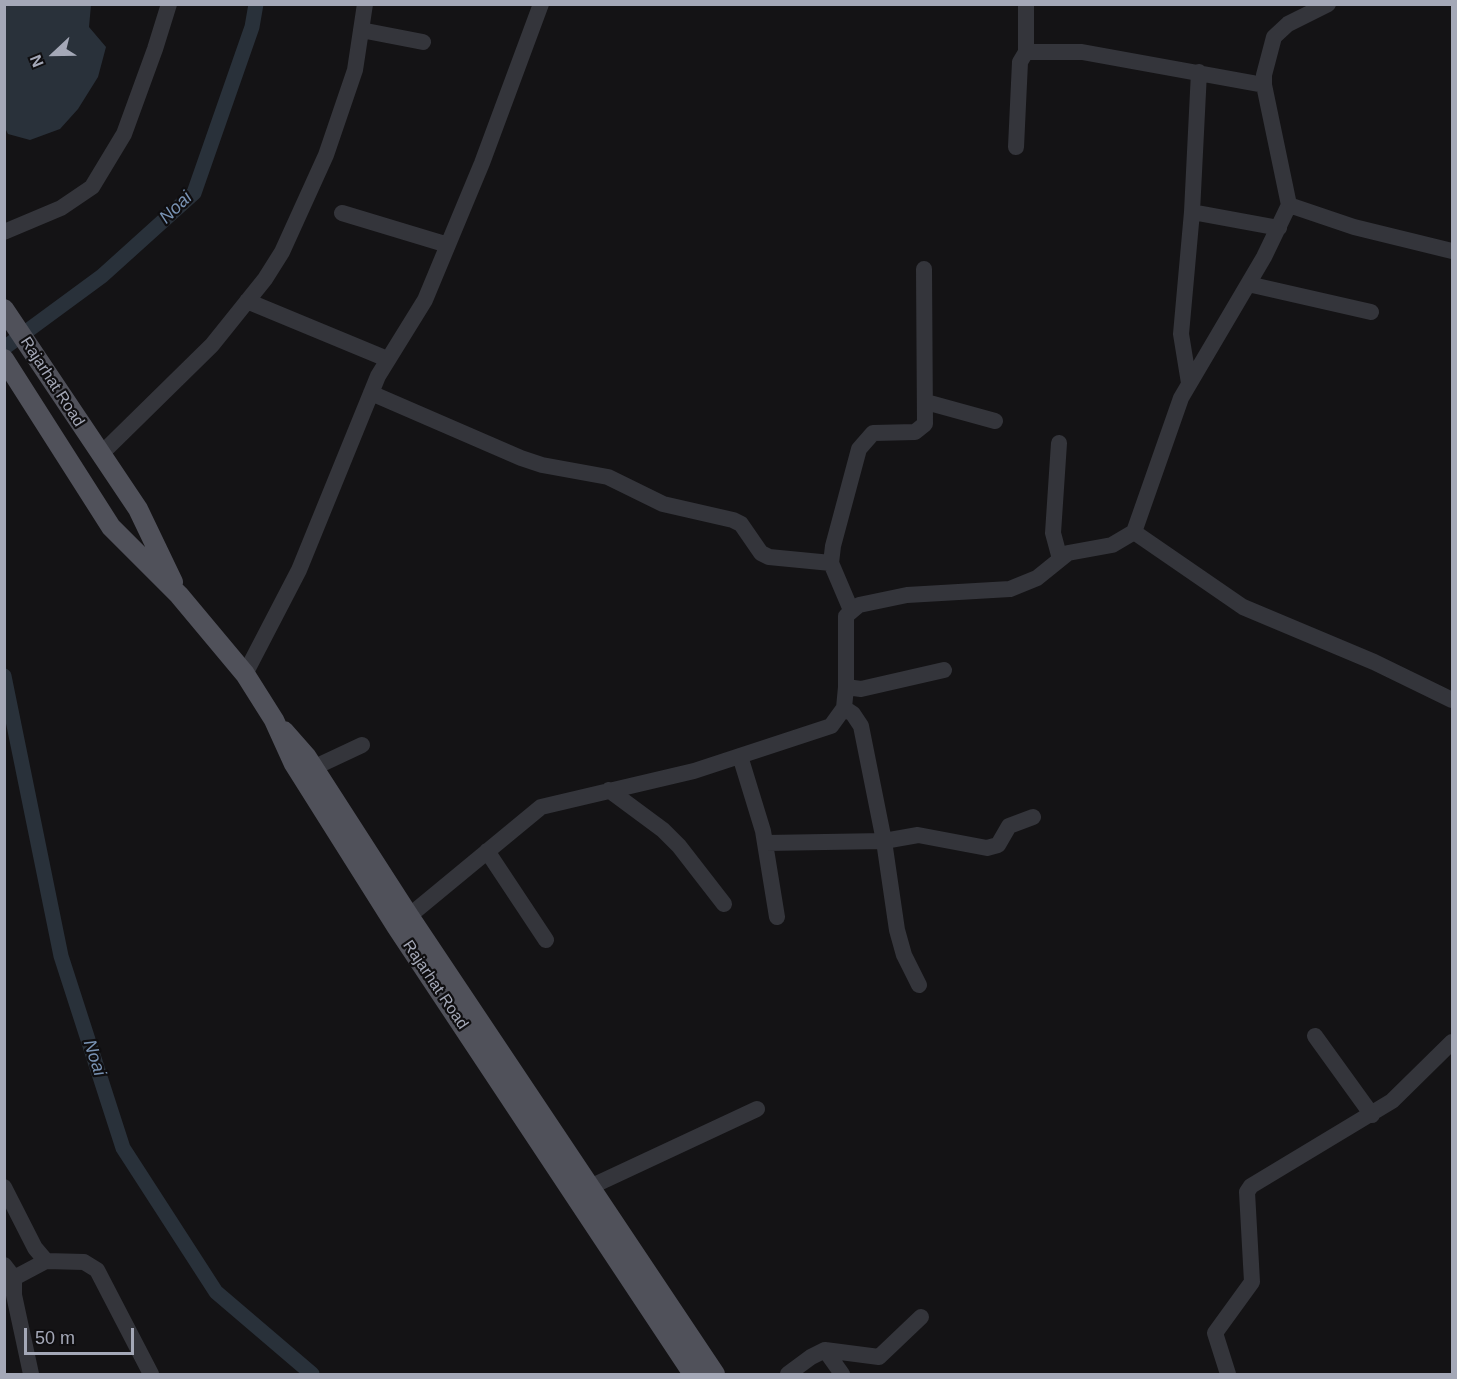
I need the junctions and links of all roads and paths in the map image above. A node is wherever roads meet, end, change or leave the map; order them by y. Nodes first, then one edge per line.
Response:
1 (169, 4) edge
2 (365, 4) edge
3 (542, 4) edge
4 (1026, 4) edge
5 (1300, 4) edge
6 (1324, 7) edge
7 (362, 30) junction
8 (423, 42) dead end
9 (1026, 52) junction
10 (1199, 72) junction
11 (1264, 85) junction
12 (1016, 147) dead end
13 (1289, 205) junction
14 (1192, 212) junction
15 (342, 213) dead end
16 (1279, 228) junction
17 (4, 232) edge
18 (448, 245) junction
19 (1452, 251) edge
20 (924, 268) dead end
21 (1248, 284) junction
22 (248, 301) junction
23 (4, 309) edge
24 (1371, 312) dead end
25 (4, 359) edge
26 (387, 359) junction
27 (1189, 383) junction
28 (371, 393) junction
29 (926, 402) junction
30 (995, 421) dead end
31 (1059, 443) dead end
32 (100, 455) junction
33 (1134, 532) junction
34 (1060, 559) junction
35 (831, 563) junction
36 (179, 595) junction
37 (851, 610) junction
38 (944, 670) dead end
39 (245, 674) junction
40 (846, 687) junction
41 (1452, 700) edge
42 (844, 708) junction
43 (274, 720) junction
44 (362, 745) dead end
45 (740, 756) junction
46 (314, 768) junction
47 (609, 790) junction
48 (1034, 817) dead end
49 (884, 841) junction
50 (766, 843) junction
51 (487, 851) junction
52 (724, 904) dead end
53 (409, 916) junction
54 (777, 917) dead end
55 (546, 939) dead end
56 (919, 985) dead end
57 (1315, 1036) dead end
58 (1452, 1042) edge
59 (757, 1109) dead end
60 (1372, 1114) junction
61 (4, 1187) edge
62 (590, 1187) junction
63 (46, 1262) junction
64 (9, 1272) edge
65 (921, 1317) dead end
66 (825, 1350) junction
67 (31, 1374) edge
68 (151, 1374) edge
69 (693, 1374) edge
70 (715, 1374) edge
71 (788, 1374) edge
72 (842, 1374) edge
73 (1228, 1374) edge

1 - 17 street
2 - 7 street
3 - 18 street
4 - 9 street
5 - 6 street
6 - 11 street
7 - 8 street
7 - 22 street
9 - 10 street
9 - 12 street
10 - 11 street
10 - 14 street
11 - 13 street
13 - 16 street
13 - 19 street
14 - 16 street
14 - 27 street
15 - 18 street
16 - 21 street
18 - 26 street
20 - 29 street
21 - 24 street
21 - 27 street
22 - 26 street
22 - 32 street
23 - 32 main road, Rajarhat Road
25 - 36 main road
26 - 28 street
27 - 33 street
28 - 35 street
28 - 39 street
29 - 30 street
29 - 35 street
31 - 34 street
32 - 36 main road, Rajarhat Road
33 - 34 street
33 - 41 street
34 - 37 street
35 - 37 street
36 - 39 main road, Rajarhat Road
37 - 40 street
38 - 40 street
39 - 43 main road, Rajarhat Road
40 - 42 street
42 - 45 street
42 - 49 street
43 - 46 main road
43 - 69 main road, Rajarhat Road
44 - 46 street
45 - 47 street
45 - 50 street
46 - 53 main road
47 - 51 street
47 - 52 street
48 - 49 street
49 - 50 street
49 - 56 street
50 - 54 street
51 - 53 street
51 - 55 street
53 - 62 main road
57 - 60 street
58 - 60 street
59 - 62 street
60 - 73 street
61 - 63 street
62 - 70 main road
63 - 64 street
63 - 68 street
64 - 67 street
65 - 66 street
66 - 71 street
66 - 72 street

